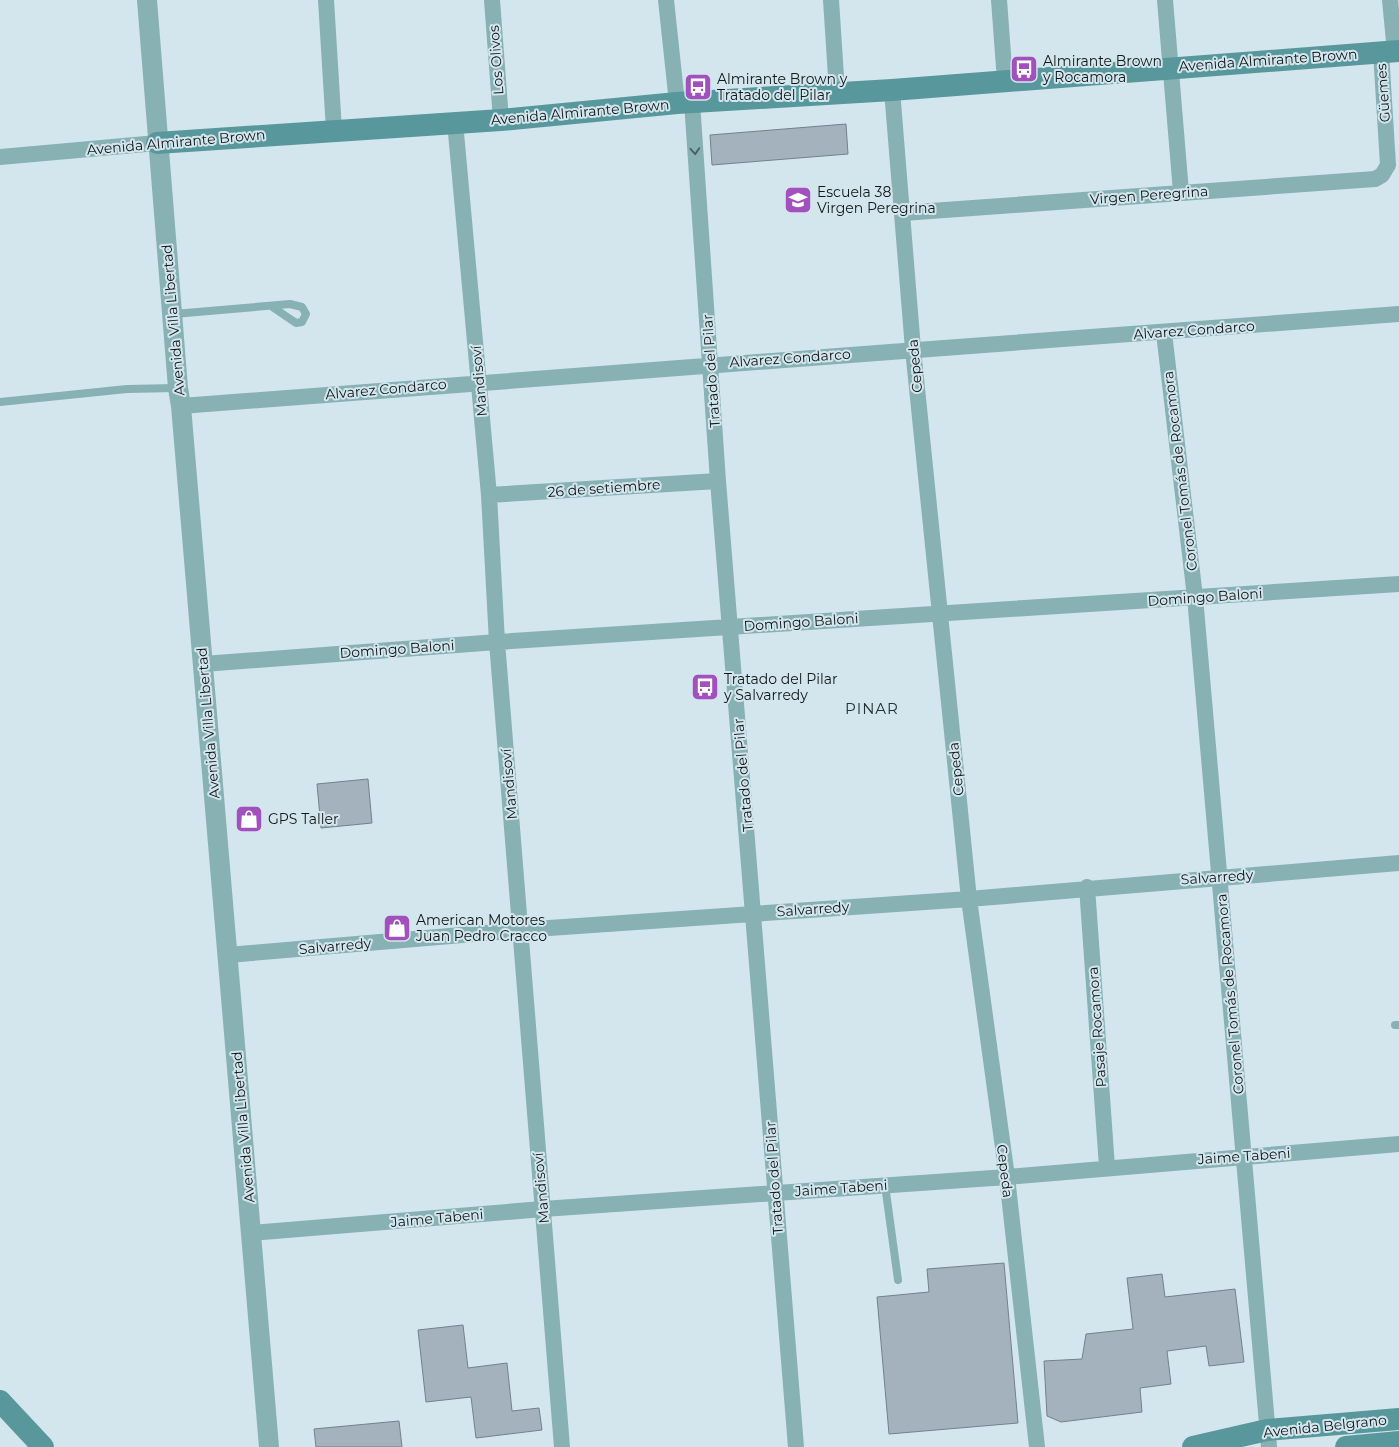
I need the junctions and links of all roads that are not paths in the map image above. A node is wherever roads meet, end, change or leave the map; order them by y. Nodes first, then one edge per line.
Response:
1 (147, 0) edge
2 (326, 0) edge
3 (492, 0) edge
4 (666, 0) edge
5 (831, 0) edge
6 (999, 0) edge
7 (1165, 0) edge
8 (1390, 0) edge
9 (1391, 52) edge
10 (1170, 68) junction
11 (1006, 81) junction
12 (892, 90) junction
13 (837, 92) junction
14 (684, 103) junction
15 (501, 120) junction
16 (455, 122) junction
17 (334, 130) junction
18 (157, 143) junction
19 (0, 157) edge
20 (1388, 165) joint
21 (1181, 192) junction
22 (904, 213) junction
23 (271, 306) dead end
24 (1399, 314) edge
25 (172, 315) junction
26 (1164, 333) junction
27 (913, 349) junction
28 (710, 364) junction
29 (480, 381) junction
30 (180, 397) junction
31 (0, 402) edge
32 (718, 481) junction
33 (489, 495) junction
34 (1399, 584) edge
35 (1194, 597) junction
36 (940, 614) junction
37 (731, 627) junction
38 (497, 642) junction
39 (203, 664) junction
40 (1399, 863) edge
41 (1220, 877) junction
42 (1087, 887) junction
43 (969, 899) junction
44 (754, 913) junction
45 (520, 930) junction
46 (228, 955) junction
47 (1399, 1144) edge
48 (1244, 1156) junction
49 (1107, 1167) junction
50 (1006, 1177) junction
51 (885, 1185) junction
52 (775, 1193) junction
53 (543, 1209) junction
54 (252, 1233) junction
55 (898, 1280) dead end
56 (0, 1401) edge
57 (1399, 1419) edge
58 (1268, 1439) edge
59 (1399, 1442) edge
60 (43, 1447) edge
61 (269, 1447) edge
62 (562, 1447) edge
63 (796, 1447) edge
64 (1037, 1447) edge
65 (1193, 1447) edge
66 (1346, 1447) edge

1 - 18 street, Avenida Villa Libertad
2 - 17 street
3 - 15 street, Los Olivos
4 - 14 street, Tratado del Pilar
5 - 13 street
6 - 11 street
7 - 10 street
8 - 9 street, Güemes
9 - 10 main road, Avenida Almirante Brown
9 - 20 street, Güemes
10 - 11 main road, Avenida Almirante Brown
10 - 21 street
11 - 12 main road, Avenida Almirante Brown
12 - 13 main road, Avenida Almirante Brown
12 - 22 street, Cepeda
13 - 14 main road, Avenida Almirante Brown
14 - 15 main road, Avenida Almirante Brown
14 -> 28 street, Tratado del Pilar
15 - 16 main road, Avenida Almirante Brown
16 - 17 main road, Avenida Almirante Brown
16 - 29 street, Mandisoví
17 - 18 main road, Avenida Almirante Brown
18 - 19 street, Avenida Almirante Brown
18 - 25 street, Avenida Villa Libertad
20 - 21 street, Virgen Peregrina
21 - 22 street, Virgen Peregrina
22 - 27 street, Cepeda
23 - 25 lane
24 - 26 street, Alvarez Condarco
25 - 30 street, Avenida Villa Libertad
26 - 27 street, Alvarez Condarco
26 - 35 street, Coronel Tomás de Rocamora
27 - 28 street, Alvarez Condarco
27 - 36 street, Cepeda
28 - 29 street, Alvarez Condarco
28 - 32 street, Tratado del Pilar
29 - 30 street, Alvarez Condarco
29 - 33 street, Mandisoví
30 - 31 lane
30 - 39 street, Avenida Villa Libertad
32 - 33 street, 26 de setiembre
32 - 37 street, Tratado del Pilar
33 - 38 street, Mandisoví
34 - 35 street, Domingo Baloni
35 - 36 street, Domingo Baloni
35 - 41 street, Coronel Tomás de Rocamora
36 - 37 street, Domingo Baloni
36 - 43 street, Cepeda
37 - 38 street, Domingo Baloni
37 - 44 street, Tratado del Pilar
38 - 39 street, Domingo Baloni
38 - 45 street, Mandisoví
39 - 46 street, Avenida Villa Libertad
40 - 41 street, Salvarredy
41 - 42 street, Salvarredy
41 - 48 street, Coronel Tomás de Rocamora
42 - 43 street, Salvarredy
42 - 49 street, Pasaje Rocamora
43 - 44 street, Salvarredy
43 - 50 street, Cepeda
44 - 45 street, Salvarredy
44 - 52 street, Tratado del Pilar
45 - 46 street, Salvarredy
45 - 53 street, Mandisoví
46 - 54 street, Avenida Villa Libertad
47 - 48 street, Jaime Tabeni
48 - 49 street, Jaime Tabeni
48 - 58 street, Coronel Tomás de Rocamora
49 - 50 street, Jaime Tabeni
50 - 51 street, Jaime Tabeni
50 - 64 street, Cepeda
51 - 52 street, Jaime Tabeni
51 - 55 lane
52 - 53 street, Jaime Tabeni
52 - 63 street, Tratado del Pilar
53 - 54 street, Jaime Tabeni
53 - 62 street, Mandisoví
54 - 61 street, Avenida Villa Libertad
56 - 60 main road
57 - 58 main road, Avenida Belgrano
58 - 65 main road, Avenida Belgrano
59 - 66 main road, Avenida Belgrano

